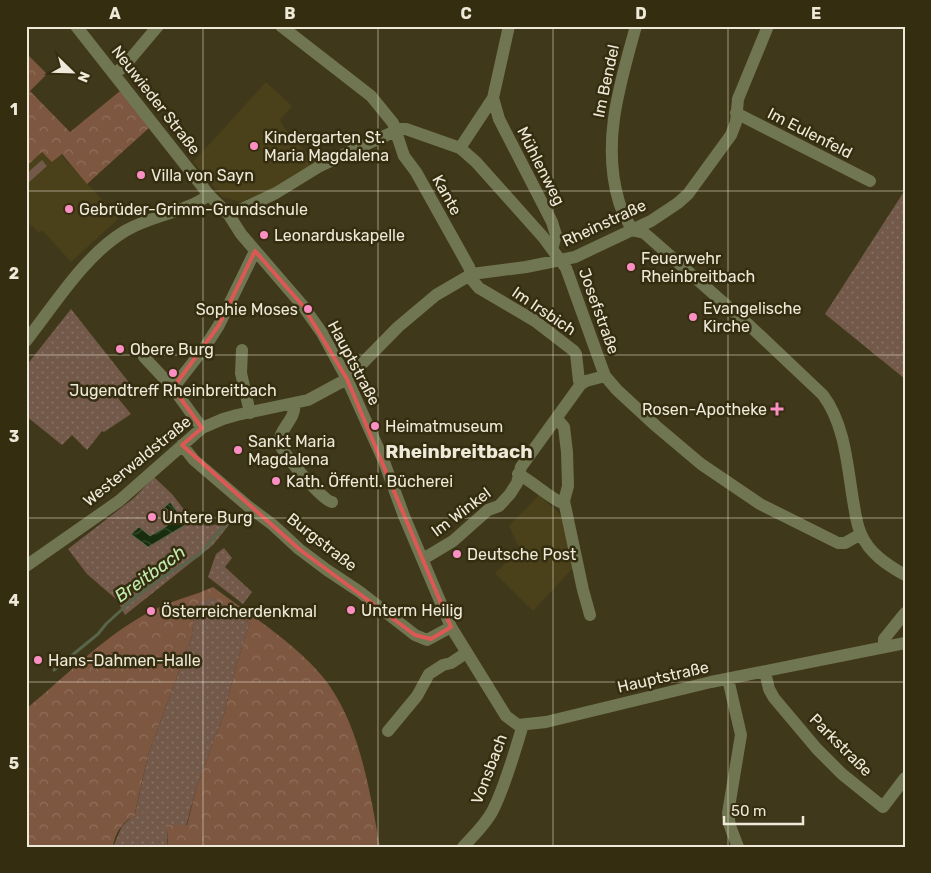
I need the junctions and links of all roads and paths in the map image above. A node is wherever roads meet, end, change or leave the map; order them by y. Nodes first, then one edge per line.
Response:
1 (76, 26) edge
2 (158, 26) edge
3 (281, 26) edge
4 (509, 26) edge
5 (636, 26) edge
6 (768, 26) edge
7 (115, 74) junction
8 (493, 98) junction
9 (736, 114) junction
10 (395, 131) junction
11 (460, 148) junction
12 (870, 181) dead end
13 (209, 195) junction
14 (229, 215) junction
15 (632, 230) junction
16 (552, 249) junction
17 (256, 253) junction
18 (560, 260) junction
19 (472, 274) junction
20 (26, 341) edge
21 (242, 350) dead end
22 (144, 357) dead end
23 (606, 376) junction
24 (347, 379) junction
25 (581, 384) junction
26 (174, 388) junction
27 (294, 404) junction
28 (250, 413) junction
29 (557, 419) junction
30 (202, 428) junction
31 (182, 445) junction
32 (518, 474) junction
33 (564, 501) junction
34 (332, 502) dead end
35 (861, 534) junction
36 (423, 559) junction
37 (26, 566) edge
38 (905, 574) edge
39 (905, 613) edge
40 (590, 615) dead end
41 (451, 627) junction
42 (905, 643) edge
43 (884, 646) junction
44 (466, 653) junction
45 (765, 672) junction
46 (728, 679) junction
47 (523, 725) junction
48 (388, 731) dead end
49 (905, 778) edge
50 (463, 847) edge
51 (738, 847) edge

1 - 7 street, Neuwieder Straße
2 - 7 street
3 - 10 street, Kante
4 - 8 street, Mühlenweg
5 - 15 street, Im Bendel
6 - 9 street, Rheinstraße
7 - 13 street, Neuwieder Straße
8 - 11 street, Mühlenweg
8 - 16 street, Mühlenweg
9 - 12 street, Im Eulenfeld
9 - 15 street, Rheinstraße
10 - 11 street, Josefstraße
10 - 14 street
10 - 19 street, Kante
11 - 16 street, Josefstraße
13 - 14 street, Hauptstraße
13 - 20 street
14 - 17 street, Hauptstraße
15 - 18 street, Rheinstraße
15 - 35 street
16 - 18 street, Josefstraße
17 - 24 street, Hauptstraße
17 - 26 street
18 - 19 street, Rheinstraße
18 - 23 street, Josefstraße
19 - 24 street, Rheinstraße
19 - 25 street, Im Irsbich
21 - 28 street
22 - 26 street
23 - 25 street
23 - 35 street, Josefstraße
24 - 27 street, Rheinstraße
24 - 36 street, Hauptstraße
25 - 29 street, Im Winkel
26 - 30 street
27 - 28 street, Westerwaldstraße
27 - 34 street
28 - 30 street, Westerwaldstraße
29 - 32 street, Im Winkel
29 - 33 street
30 - 31 street, Westerwaldstraße
31 - 37 street, Westerwaldstraße
31 - 41 street, Burgstraße
32 - 33 street
32 - 36 street, Im Winkel
33 - 40 street
35 - 38 street
36 - 41 street, Hauptstraße
39 - 43 street
41 - 44 street, Hauptstraße
42 - 43 street, Hauptstraße
43 - 45 street, Hauptstraße
44 - 47 street, Hauptstraße
44 - 48 street
45 - 46 street, Hauptstraße
45 - 49 street, Parkstraße
46 - 47 street, Hauptstraße
46 - 51 street
47 - 50 street, Vonsbach

